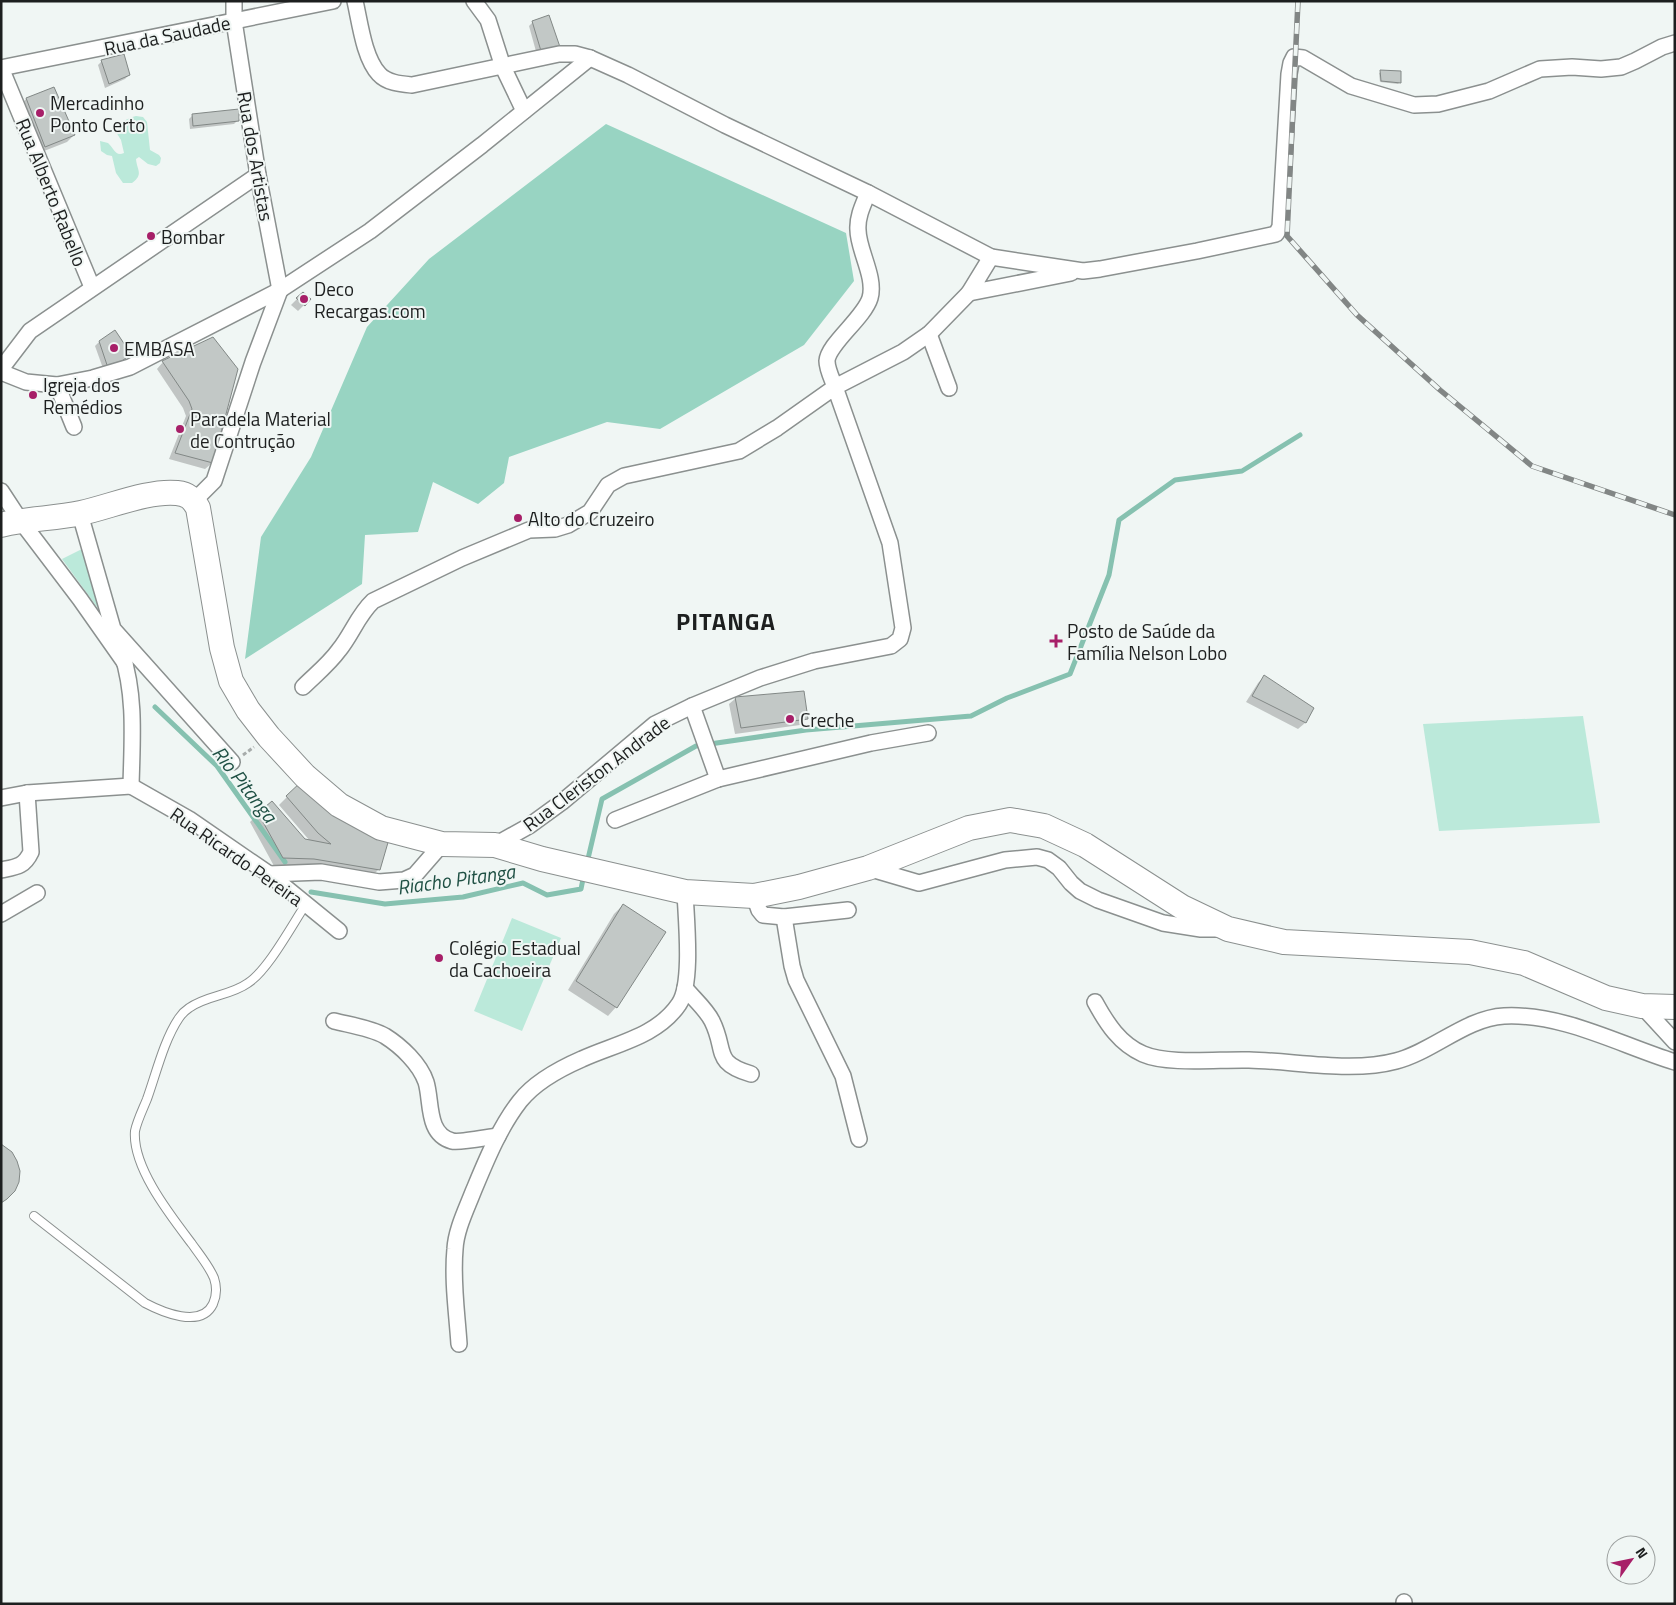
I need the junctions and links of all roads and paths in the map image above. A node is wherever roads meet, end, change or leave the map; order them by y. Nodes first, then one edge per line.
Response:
1 (234, 1) edge
2 (333, 1) edge
3 (355, 1) edge
4 (474, 1) edge
5 (234, 21) junction
6 (1675, 43) edge
7 (590, 58) junction
8 (502, 67) junction
9 (1, 68) edge
10 (524, 111) junction
11 (258, 175) junction
12 (868, 193) junction
13 (991, 257) junction
14 (1083, 271) junction
15 (92, 287) junction
16 (280, 290) junction
17 (969, 293) junction
18 (930, 334) junction
19 (1, 370) edge
20 (56, 385) junction
21 (835, 387) junction
22 (949, 388) dead end
23 (74, 427) dead end
24 (1, 491) edge
25 (194, 501) junction
26 (80, 514) junction
27 (11, 523) edge
28 (113, 629) junction
29 (125, 663) junction
30 (303, 687) dead end
31 (692, 706) junction
32 (928, 733) dead end
33 (269, 737) junction
34 (232, 762) joint
35 (718, 779) junction
36 (131, 786) junction
37 (27, 793) junction
38 (1, 798) edge
39 (615, 820) dead end
40 (442, 844) junction
41 (495, 845) junction
42 (868, 868) junction
43 (1, 870) edge
44 (269, 874) junction
45 (685, 892) junction
46 (37, 893) dead end
47 (754, 896) junction
48 (306, 904) junction
49 (848, 910) dead end
50 (1, 914) edge
51 (784, 918) junction
52 (1228, 929) junction
53 (339, 930) dead end
54 (685, 988) junction
55 (1095, 1002) dead end
56 (1642, 1006) junction
57 (1675, 1007) edge
58 (334, 1021) dead end
59 (1675, 1042) edge
60 (1675, 1062) edge
61 (751, 1074) dead end
62 (498, 1136) junction
63 (859, 1139) dead end
64 (34, 1216) dead end
65 (459, 1344) dead end

1 - 5 street, Rua dos Artistas
2 - 5 street, Rua da Saudade
3 - 8 street
4 - 8 street
5 - 9 street, Rua da Saudade
5 - 11 street, Rua dos Artistas
6 - 14 street
7 - 8 street
7 - 10 street
7 - 12 street
8 - 10 street
9 - 15 street, Rua Alberto Rabello
10 - 16 street
11 - 15 street
11 - 16 street, Rua dos Artistas
12 - 13 street
12 - 21 street, Rua Cleriston Andrade
13 - 14 street
13 - 17 street
14 - 17 street
15 - 19 street
16 - 20 street
16 - 25 street
17 - 18 street
18 - 21 street
18 - 22 street
19 - 20 street
20 - 23 street
21 - 30 street
21 - 31 street, Rua Cleriston Andrade
24 - 27 street
25 - 26 main road
25 - 33 main road
26 - 27 main road
26 - 28 street
27 - 29 street
28 - 29 street
28 - 34 street
29 - 36 street
31 - 35 street
31 - 41 street, Rua Cleriston Andrade
32 - 35 street
33 - 34 path
33 - 40 main road
35 - 39 street
36 - 37 street
36 - 44 street, Rua Ricardo Pereira
37 - 38 street
37 - 43 street
40 - 41 main road
40 - 44 street
41 - 45 main road
42 - 47 main road
42 - 52 street
42 - 52 main road
44 - 48 street, Rua Ricardo Pereira
45 - 47 main road
45 - 54 street
46 - 50 street
47 - 51 street
48 - 53 street, Rua Ricardo Pereira
48 - 64 lane
49 - 51 street
51 - 63 street
52 - 56 main road
54 - 61 street
54 - 62 street
55 - 60 street
56 - 57 main road
56 - 59 street
58 - 62 street
62 - 65 street

